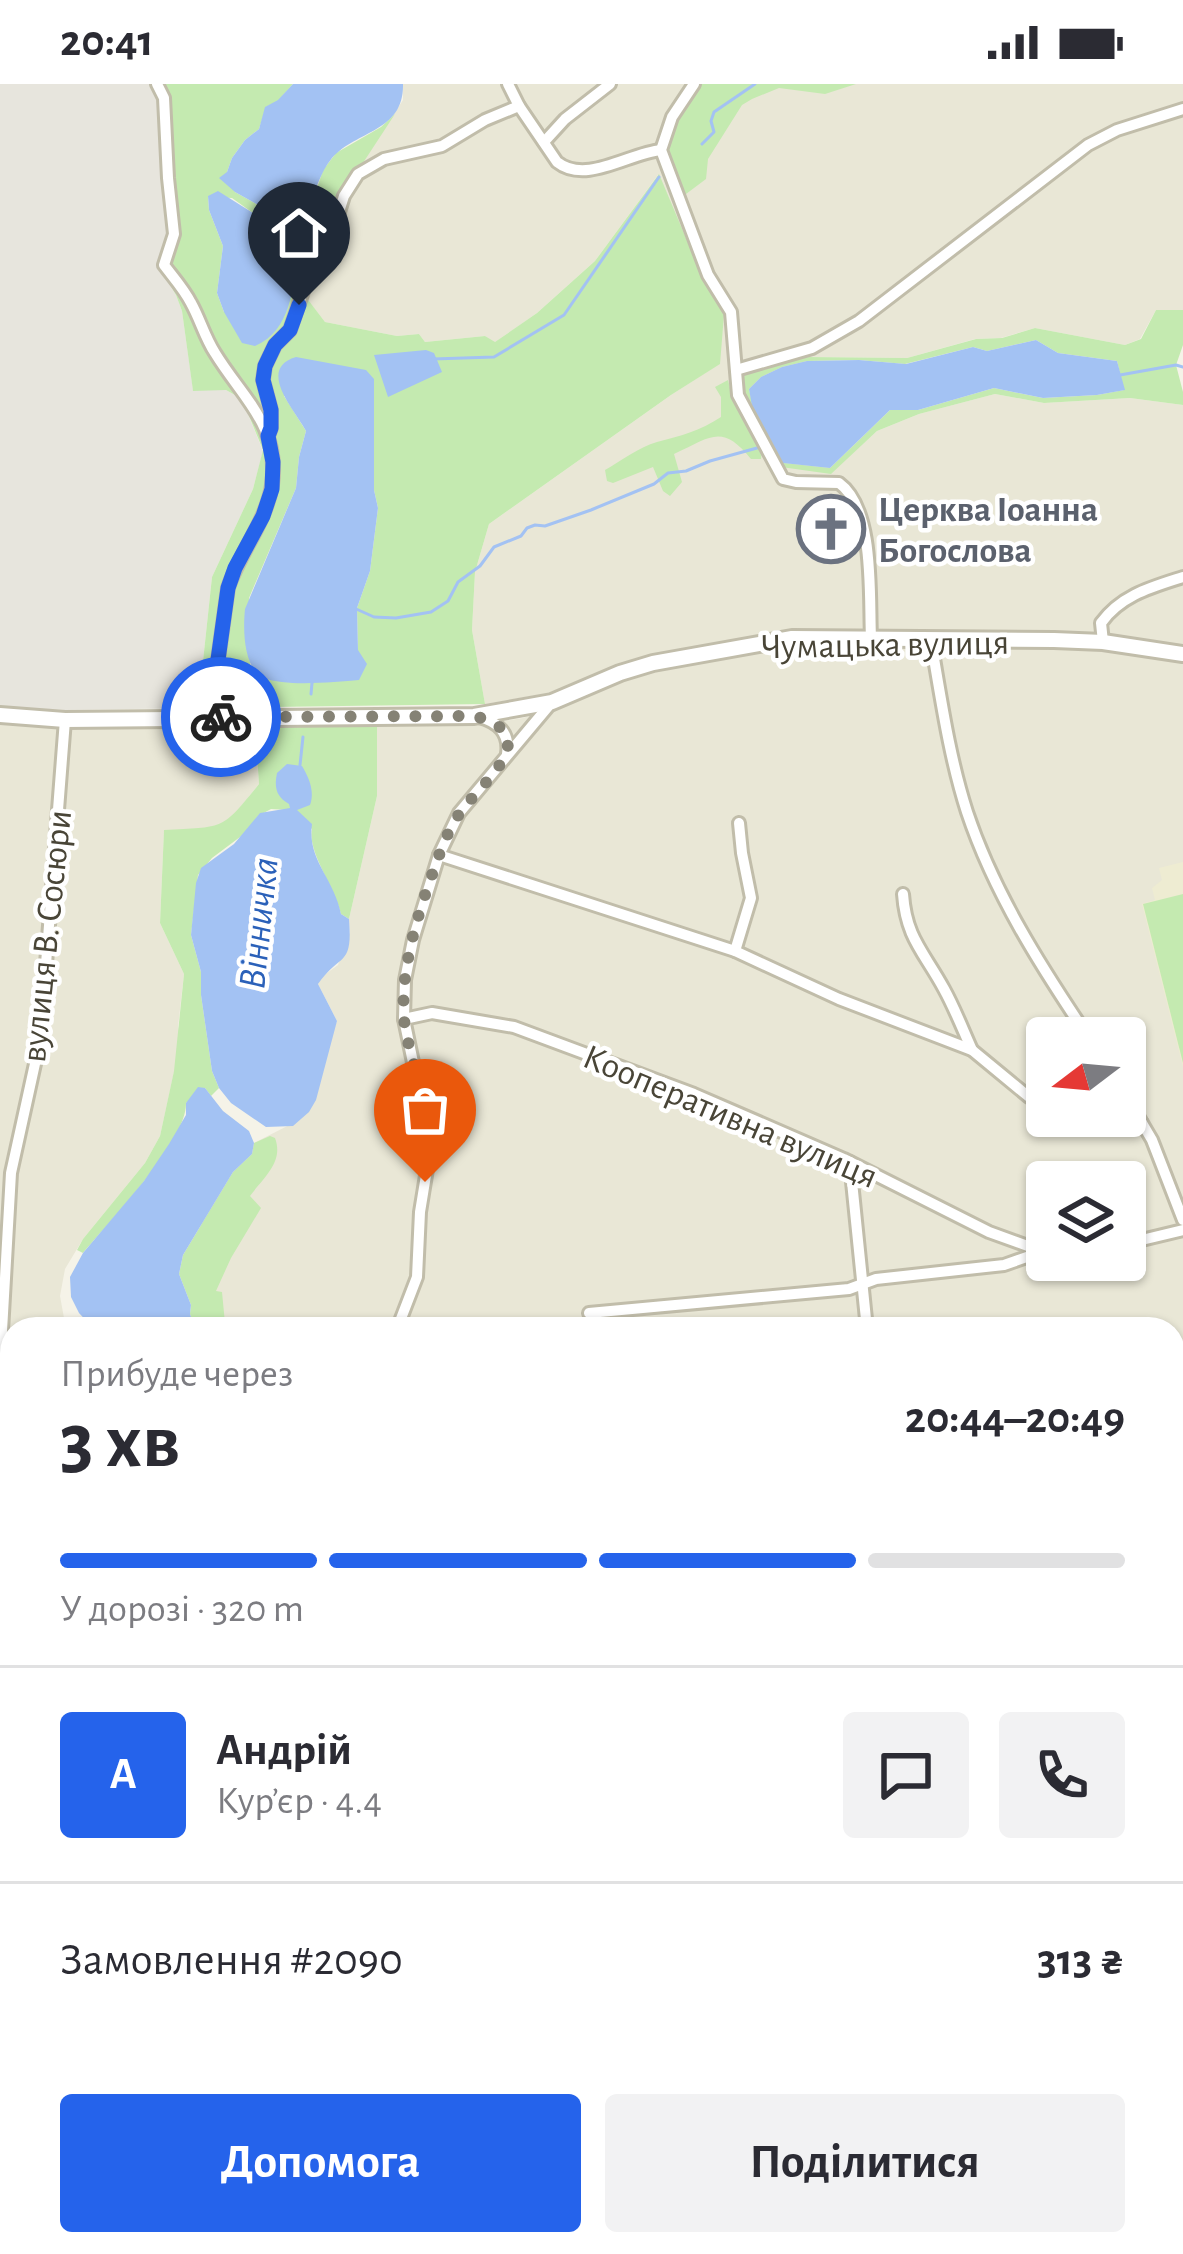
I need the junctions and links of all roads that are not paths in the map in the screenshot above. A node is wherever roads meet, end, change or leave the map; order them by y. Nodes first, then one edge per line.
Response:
1 (157, 84) edge
2 (508, 84) edge
3 (610, 84) edge
4 (694, 84) edge
5 (519, 106) junction
6 (1183, 109) edge
7 (544, 142) junction
8 (661, 150) junction
9 (736, 370) junction
10 (268, 436) junction
11 (1183, 577) edge
12 (871, 638) junction
13 (931, 641) junction
14 (1103, 642) junction
15 (1183, 654) edge
16 (552, 702) junction
17 (0, 715) edge
18 (474, 716) junction
19 (210, 717) junction
20 (65, 720) junction
21 (507, 757) junction
22 (740, 823) dead end
23 (439, 854) junction
24 (903, 894) dead end
25 (735, 951) junction
26 (1076, 1017) edge
27 (404, 1019) junction
28 (972, 1050) junction
29 (1026, 1095) edge
30 (1146, 1130) edge
31 (850, 1162) junction
32 (1183, 1220) edge
33 (1183, 1230) edge
34 (1146, 1239) edge
35 (1026, 1246) edge
36 (1026, 1258) edge
37 (862, 1284) junction
38 (589, 1313) dead end
39 (3, 1317) edge
40 (401, 1317) edge
41 (866, 1317) edge

1 - 10 street
2 - 5 street
3 - 7 street
4 - 8 street
5 - 7 street
5 - 10 street
6 - 9 street
7 - 8 street
8 - 9 street
9 - 12 street
10 - 19 street
11 - 14 street
12 - 13 street, Чумацька вулиця
12 - 16 street, Чумацька вулиця
13 - 14 street, Чумацька вулиця
13 - 26 street
14 - 15 street, Чумацька вулиця
16 - 18 street
16 - 21 street, Чумацька вулиця
17 - 20 street
18 - 19 street
18 - 21 street
19 - 20 street
20 - 39 street, вулиця В. Сосюри
21 - 23 street, Чумацька вулиця
22 - 25 street
23 - 25 street
23 - 27 street, Чумацька вулиця
24 - 28 street
25 - 28 street
27 - 31 street, Кооперативна вулиця
27 - 40 street, Чумацька вулиця
28 - 29 street
30 - 32 street
31 - 35 street, Кооперативна вулиця
31 - 37 street
33 - 34 street
36 - 37 street
37 - 38 street
37 - 41 street

